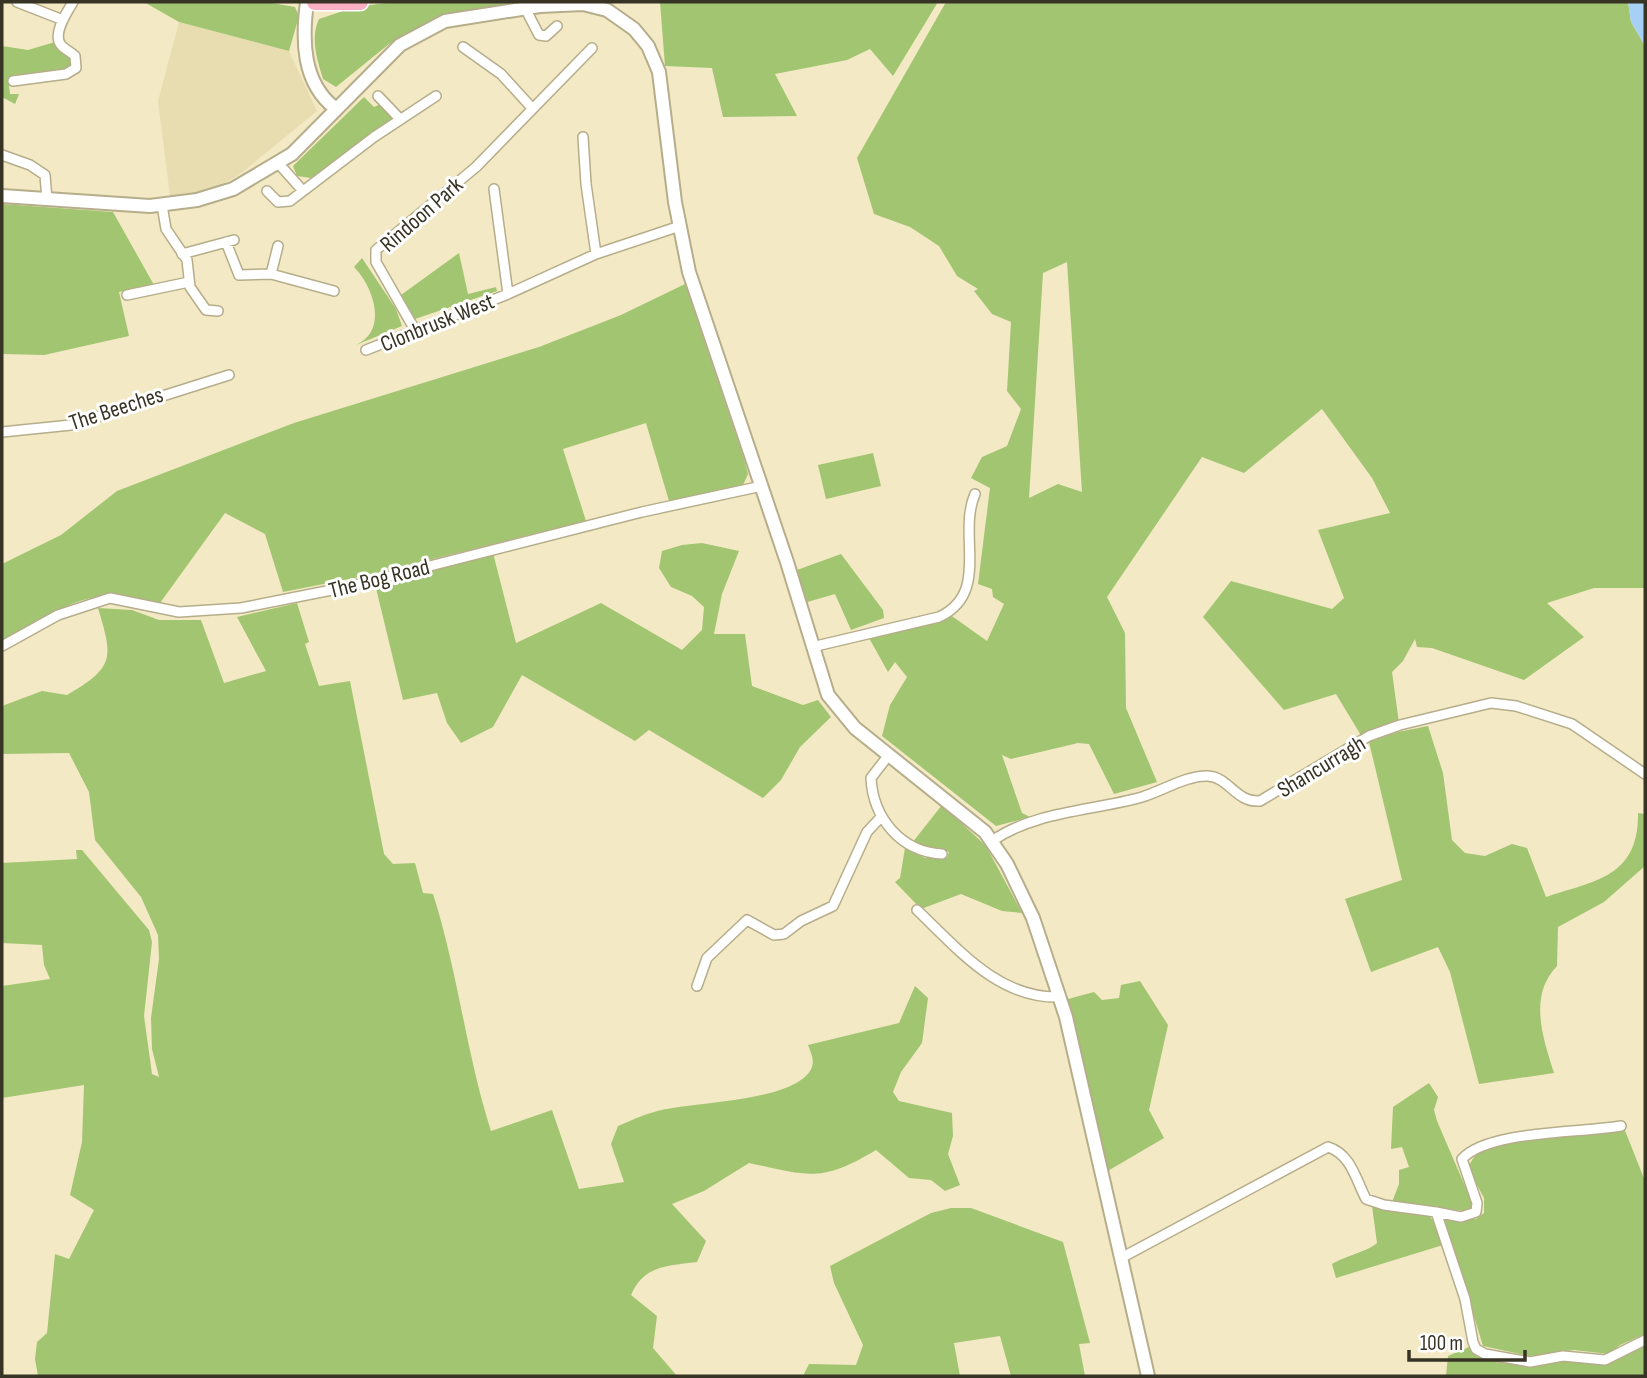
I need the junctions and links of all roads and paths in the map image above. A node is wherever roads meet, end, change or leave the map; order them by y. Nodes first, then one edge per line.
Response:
1 (18, 2) edge
2 (73, 2) edge
3 (307, 2) edge
4 (315, 2) edge
5 (360, 2) edge
6 (525, 8) junction
7 (64, 20) junction
8 (557, 26) dead end
9 (463, 47) dead end
10 (592, 48) dead end
11 (13, 81) dead end
12 (379, 96) dead end
13 (436, 96) dead end
14 (335, 107) junction
15 (532, 108) junction
16 (400, 120) junction
17 (583, 137) dead end
18 (2, 155) edge
19 (279, 164) junction
20 (494, 189) dead end
21 (267, 191) dead end
22 (303, 191) junction
23 (2, 196) edge
24 (47, 200) junction
25 (162, 205) junction
26 (680, 226) junction
27 (278, 246) dead end
28 (182, 254) junction
29 (596, 254) junction
30 (271, 274) junction
31 (189, 282) junction
32 (334, 291) dead end
33 (508, 294) junction
34 (127, 295) dead end
35 (218, 311) dead end
36 (415, 330) junction
37 (366, 350) dead end
38 (229, 375) dead end
39 (2, 432) edge
40 (762, 486) junction
41 (975, 494) dead end
42 (2, 646) edge
43 (812, 647) junction
44 (888, 755) junction
45 (1645, 774) edge
46 (881, 817) junction
47 (992, 841) junction
48 (942, 854) dead end
49 (917, 910) dead end
50 (697, 986) dead end
51 (1060, 997) junction
52 (1621, 1126) dead end
53 (1436, 1212) junction
54 (1121, 1258) junction
55 (1645, 1340) edge
56 (1148, 1376) edge

1 - 7 street
2 - 7 street
3 - 14 street
4 - 5 highway
6 - 8 street
6 - 14 street
6 - 26 street
7 - 11 street
9 - 15 street
10 - 15 street, Rindoon Park
12 - 16 street
13 - 16 street
14 - 19 street
15 - 36 street, Rindoon Park
16 - 22 street
17 - 29 street
18 - 24 street
19 - 22 street
19 - 25 street
20 - 33 street, Clonbrusk West
21 - 22 street
23 - 24 street
24 - 25 street
25 - 28 street
26 - 29 street, Clonbrusk West
26 - 40 street
27 - 30 street
28 - 30 street
28 - 31 street
29 - 33 street, Clonbrusk West
30 - 32 street
31 - 34 street
31 - 35 street
33 - 36 street, Clonbrusk West
36 - 37 street, Clonbrusk West
38 - 39 street, The Beeches
40 - 42 street, The Bog Road
40 - 43 street
41 - 43 street
43 - 44 street
44 - 46 street
44 - 47 street
45 - 47 street, Shancurragh
46 - 48 street
46 - 50 street
47 - 51 street
49 - 51 street
51 - 54 street
52 - 53 street
53 - 54 street
53 - 55 street
54 - 56 street

